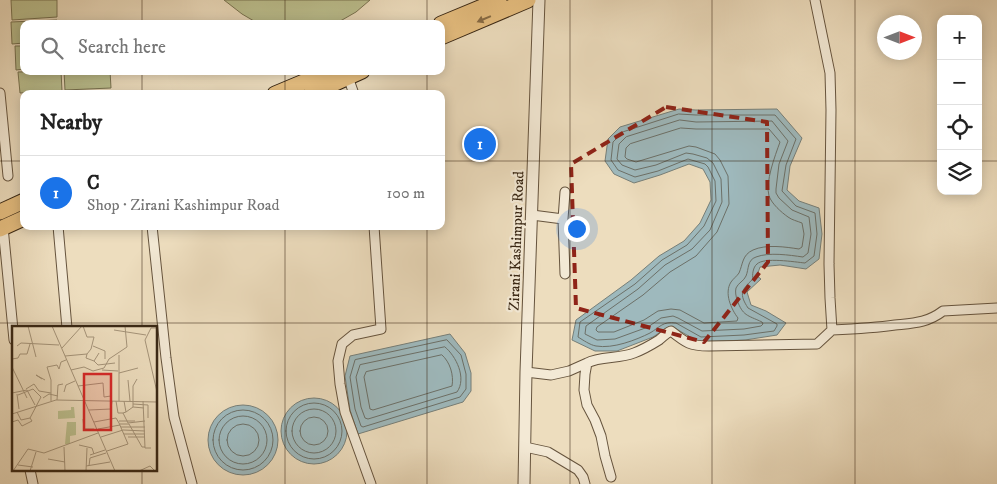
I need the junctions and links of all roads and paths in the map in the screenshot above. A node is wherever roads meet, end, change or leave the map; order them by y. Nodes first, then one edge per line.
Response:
1 (499, 0) edge
2 (528, 0) edge
3 (539, 0) edge
4 (815, 0) edge
5 (445, 22) edge
6 (445, 35) edge
7 (321, 75) edge
8 (353, 75) edge
9 (348, 77) junction
10 (285, 90) edge
11 (320, 90) edge
12 (353, 90) edge
13 (0, 93) edge
14 (8, 176) dead end
15 (565, 192) dead end
16 (20, 204) edge
17 (0, 212) edge
18 (532, 215) junction
19 (563, 219) junction
20 (20, 220) edge
21 (2, 228) edge
22 (58, 230) edge
23 (152, 230) edge
24 (374, 230) edge
25 (565, 274) dead end
26 (997, 308) edge
27 (12, 326) edge
28 (67, 326) edge
29 (832, 330) junction
30 (587, 363) junction
31 (526, 372) junction
32 (525, 447) junction
33 (611, 477) dead end
34 (192, 484) edge
35 (371, 484) edge
36 (524, 484) edge
37 (585, 484) edge

1 - 5 highway
2 -> 6 highway
3 - 18 street, Zirani Kashimpur Road
4 - 29 street
7 - 10 highway
8 - 9 highway
9 - 11 highway
9 - 12 street
13 - 14 street
15 - 19 street
16 - 17 highway
18 - 19 street
18 - 31 street, Zirani Kashimpur Road
19 - 25 street
20 - 21 highway
21 - 27 street
22 - 28 street
23 - 34 street
24 - 35 street
26 - 29 street
29 - 30 street
30 - 31 street
30 - 33 street
31 - 32 street, Zirani Kashimpur Road
32 - 36 street, Zirani Kashimpur Road
32 - 37 street

